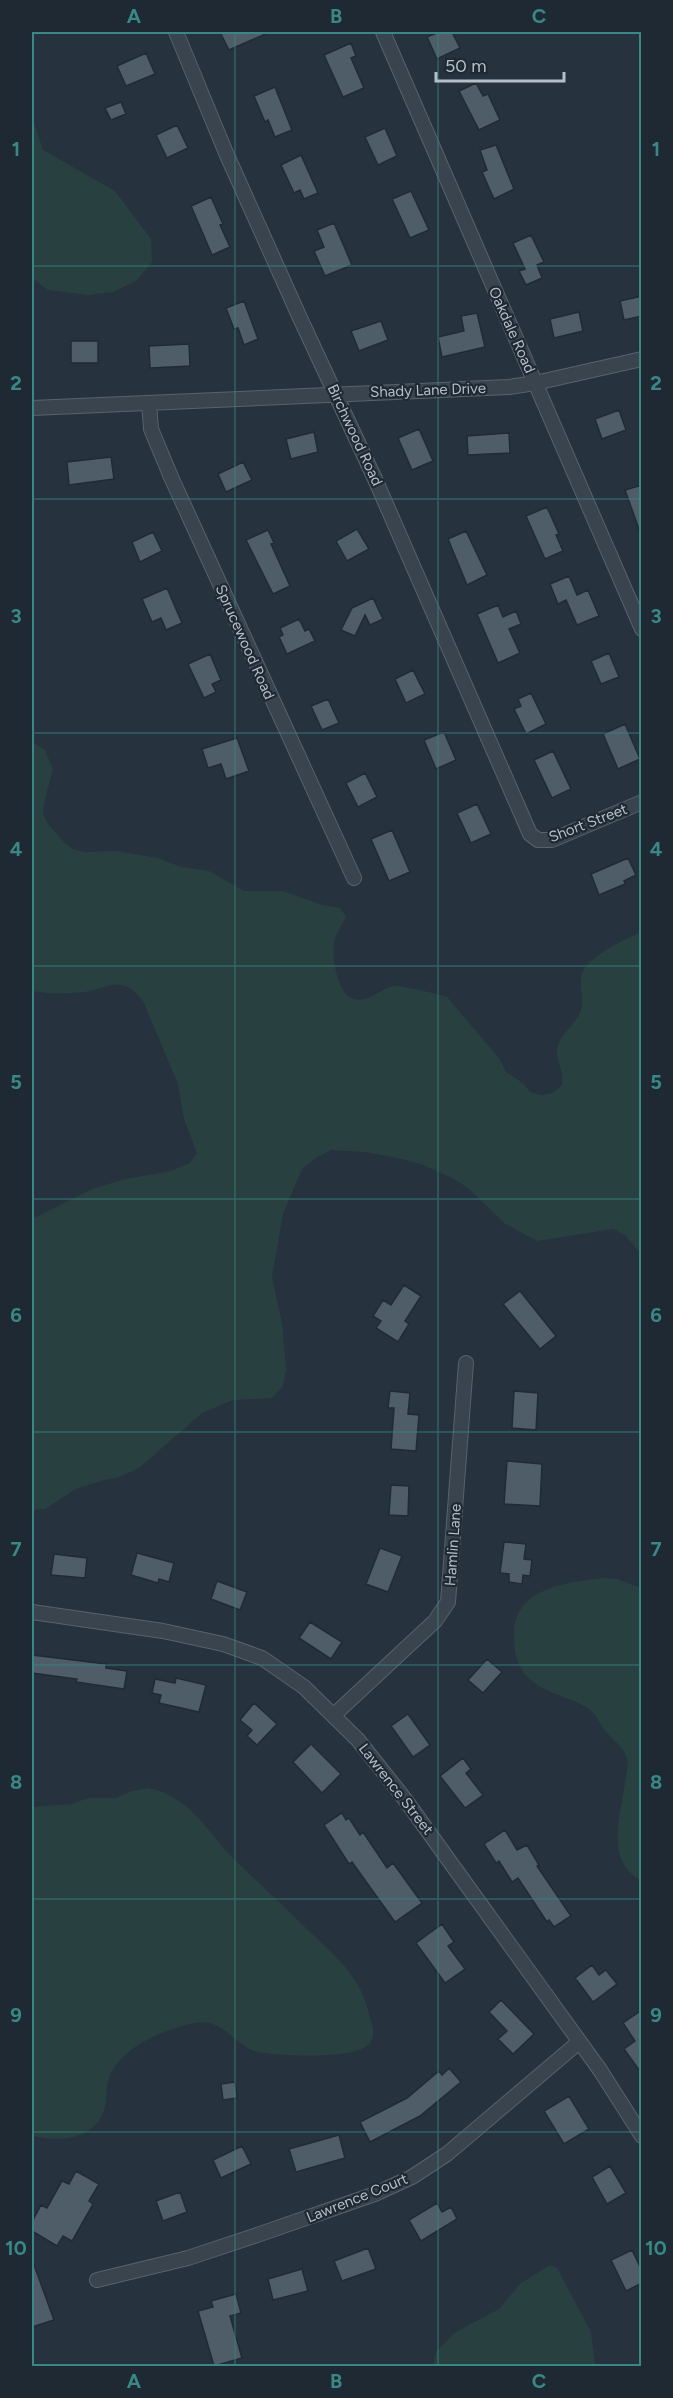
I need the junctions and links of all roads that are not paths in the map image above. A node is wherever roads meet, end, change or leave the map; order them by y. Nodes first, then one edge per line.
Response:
1 (176, 32) edge
2 (383, 32) edge
3 (642, 359) edge
4 (536, 383) junction
5 (335, 393) junction
6 (149, 403) junction
7 (32, 408) edge
8 (642, 629) edge
9 (642, 802) edge
10 (534, 838) joint
11 (354, 878) dead end
12 (466, 1363) dead end
13 (32, 1612) edge
14 (334, 1715) junction
15 (579, 2042) junction
16 (642, 2136) edge
17 (97, 2280) dead end

1 - 5 street, Birchwood Road
2 - 4 street, Oakdale Road
3 - 4 street, Shady Lane Drive
4 - 5 street, Shady Lane Drive
4 - 8 street, Oakdale Road
5 - 6 street, Shady Lane Drive
5 - 10 street, Birchwood Road
6 - 7 street, Shady Lane Drive
6 - 11 street, Sprucewood Road
9 - 10 street, Short Street
12 - 14 street, Hamlin Lane
13 - 14 street, Lawrence Street
14 - 15 street, Lawrence Street
15 - 16 street, Lawrence Street
15 - 17 street, Lawrence Court

